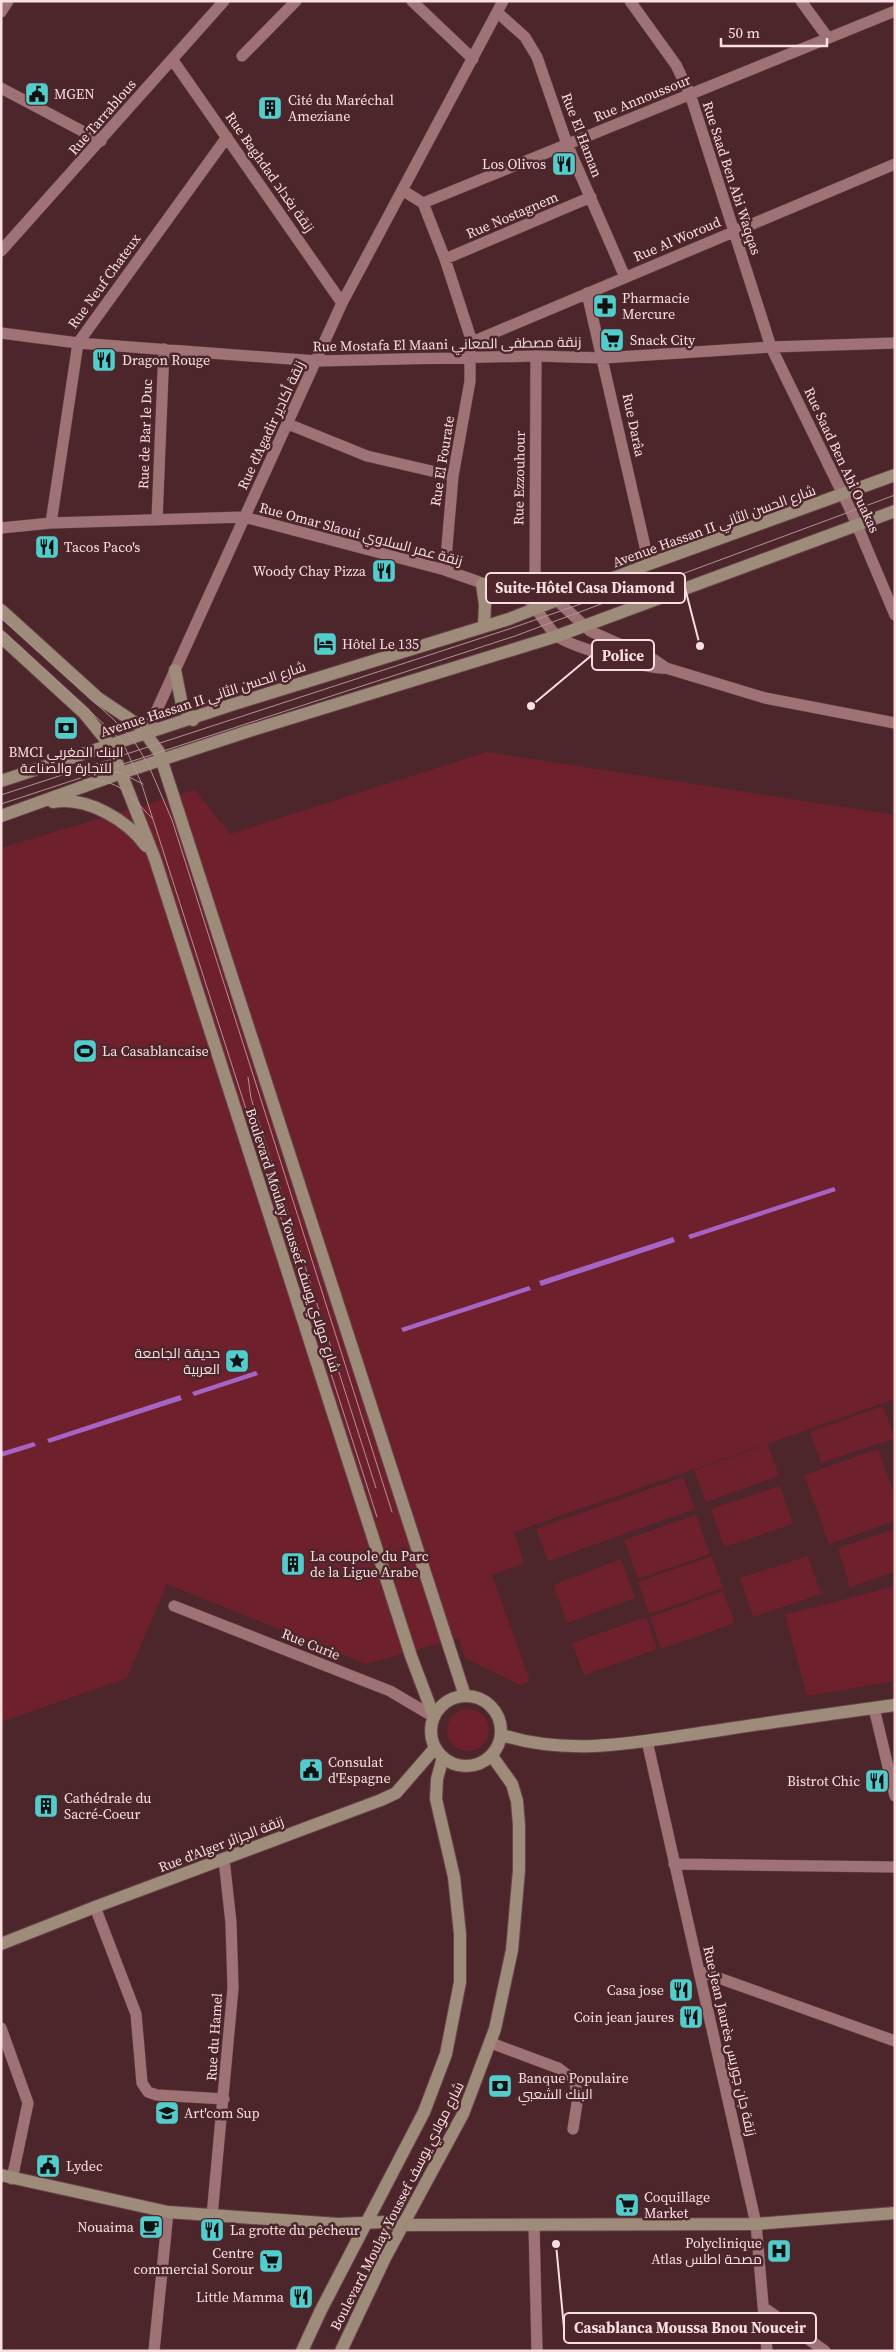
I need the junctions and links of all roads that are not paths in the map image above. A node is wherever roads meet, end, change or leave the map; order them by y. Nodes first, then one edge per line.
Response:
1 (8, 1) edge
2 (224, 1) edge
3 (296, 1) edge
4 (412, 1) edge
5 (503, 1) edge
6 (630, 1) edge
7 (801, 1) edge
8 (895, 11) edge
9 (1, 12) edge
10 (498, 13) junction
11 (828, 38) junction
12 (242, 56) dead end
13 (172, 59) junction
14 (473, 59) junction
15 (1, 88) edge
16 (690, 94) junction
17 (227, 138) junction
18 (101, 141) junction
19 (567, 144) junction
20 (895, 164) edge
21 (402, 190) junction
22 (592, 198) junction
23 (423, 203) junction
24 (734, 232) junction
25 (1, 251) edge
26 (445, 259) junction
27 (625, 277) junction
28 (588, 293) junction
29 (342, 303) junction
30 (1, 333) edge
31 (78, 342) junction
32 (472, 342) junction
33 (895, 343) edge
34 (772, 347) junction
35 (164, 349) junction
36 (536, 356) junction
37 (468, 357) junction
38 (603, 358) junction
39 (317, 361) junction
40 (288, 424) junction
41 (895, 475) edge
42 (453, 476) junction
43 (843, 495) junction
44 (895, 511) edge
45 (244, 517) junction
46 (157, 520) junction
47 (51, 524) junction
48 (857, 525) junction
49 (1, 528) edge
50 (649, 564) junction
51 (445, 570) junction
52 (535, 580) junction
53 (482, 584) junction
54 (557, 601) junction
55 (533, 605) junction
56 (1, 610) edge
57 (895, 615) edge
58 (484, 626) junction
59 (583, 626) junction
60 (557, 636) junction
61 (1, 637) edge
62 (666, 668) junction
63 (176, 670) junction
64 (193, 720) junction
65 (895, 723) edge
66 (146, 734) junction
67 (110, 745) junction
68 (162, 760) junction
69 (121, 773) junction
70 (1, 781) edge
71 (31, 806) junction
72 (1, 816) edge
73 (155, 859) junction
74 (174, 1606) dead end
75 (465, 1696) junction
76 (895, 1705) edge
77 (874, 1708) junction
78 (434, 1717) junction
79 (502, 1735) junction
80 (646, 1741) junction
81 (439, 1753) junction
82 (492, 1756) junction
83 (895, 1796) edge
84 (224, 1859) junction
85 (674, 1864) junction
86 (895, 1867) edge
87 (95, 1907) junction
88 (1, 1944) edge
89 (698, 1971) junction
90 (1, 2028) edge
91 (895, 2041) edge
92 (491, 2044) junction
93 (224, 2099) junction
94 (573, 2129) dead end
95 (6, 2177) edge
96 (168, 2212) junction
97 (895, 2213) edge
98 (212, 2216) junction
99 (366, 2222) junction
100 (756, 2224) junction
101 (404, 2225) junction
102 (534, 2225) junction
103 (763, 2307) junction
104 (154, 2351) edge
105 (302, 2351) edge
106 (341, 2351) edge
107 (536, 2351) edge
108 (767, 2351) edge
109 (825, 2351) edge

1 - 9 street
2 - 13 street, Rue Tarrablous
3 - 12 street
4 - 14 street
5 - 10 street, Rue d'Agadir زنقة أكادير
6 - 16 street, Rue Saad Ben Abi Waqqas
7 - 11 street
8 - 11 street, Rue Annoussour
10 - 14 street, Rue d'Agadir زنقة أكادير
10 - 19 street, Rue El Haman
11 - 16 street, Rue Annoussour
13 - 17 street, Rue Baghdad زنقة بغداد
13 - 18 street, Rue Tarrablous
14 - 21 street, Rue d'Agadir زنقة أكادير
15 - 18 street
16 - 19 street, Rue Annoussour
16 - 24 street, Rue Saad Ben Abi Waqqas
17 - 29 street, Rue Baghdad زنقة بغداد
17 - 31 street, Rue Neuf Chateux
18 - 25 street, Rue Tarrablous
19 - 22 street, Rue El Haman
19 - 23 street, Rue Annoussour
20 - 24 street, Rue Al Woroud
21 - 23 street
21 - 29 street, Rue d'Agadir زنقة أكادير
22 - 26 street, Rue Nostagnem
22 - 27 street, Rue El Haman
23 - 26 street
24 - 27 street, Rue Al Woroud
24 - 34 street, Rue Saad Ben Abi Waqqas
26 - 32 street
27 - 28 street, Rue Al Woroud
28 - 32 street, Rue Al Woroud
28 - 38 street, Rue Darâa
29 - 39 street, Rue d'Agadir زنقة أكادير
30 - 31 street, Rue Mostafa El Maani زنقة مصطفى المعاني
31 - 35 street, Rue Mostafa El Maani زنقة مصطفى المعاني
31 - 47 street, Rue Neuf Chateux
32 - 37 street, Rue El Fourate
33 - 34 street, Rue Mostafa El Maani زنقة مصطفى المعاني
34 - 38 street, Rue Mostafa El Maani زنقة مصطفى المعاني
34 - 43 street, Rue Saad Ben Abi Ouakas
35 - 39 street, Rue Mostafa El Maani زنقة مصطفى المعاني
35 - 46 street, Rue de Bar le Duc
36 - 37 street, Rue Mostafa El Maani زنقة مصطفى المعاني
36 - 38 street, Rue Mostafa El Maani زنقة مصطفى المعاني
36 - 52 street, Rue Ezzouhour
37 - 39 street, Rue Mostafa El Maani زنقة مصطفى المعاني
37 - 42 street, Rue El Fourate
38 - 50 street, Rue Darâa
39 - 40 street, Rue d'Agadir زنقة أكادير
40 - 42 street
40 - 45 street, Rue d'Agadir زنقة أكادير
41 - 43 main road, Avenue Hassan II شارع الحسن الثاني
42 - 51 street, Rue El Fourate
43 - 48 street, Rue Saad Ben Abi Ouakas
43 - 50 main road, Avenue Hassan II شارع الحسن الثاني
44 - 48 main road
45 - 46 street, Rue Omar Slaoui زنقة عمر السلاوي
45 - 51 street, Rue Omar Slaoui زنقة عمر السلاوي
45 - 63 street, Rue d'Agadir زنقة أكادير
46 - 47 street, Rue Omar Slaoui زنقة عمر السلاوي
47 - 49 street, Rue Omar Slaoui زنقة عمر السلاوي
48 - 57 street, Rue Saad Ben Abi Ouakas
48 - 59 main road
50 - 54 main road, Avenue Hassan II شارع الحسن الثاني
51 - 53 street, Rue Omar Slaoui زنقة عمر السلاوي
52 - 54 street
52 - 55 street, Rue Ezzouhour
53 - 55 street, Rue Omar Slaoui زنقة عمر السلاوي
53 - 58 main road
54 - 55 main road, Avenue Hassan II شارع الحسن الثاني
54 - 59 street
55 - 58 main road, Avenue Hassan II شارع الحسن الثاني
55 - 60 street
56 - 66 main road, Boulevard Moulay Youssef شارع مولاي يوسف
58 - 64 main road, Avenue Hassan II شارع الحسن الثاني
59 - 60 main road
59 - 62 street
60 - 62 street
60 - 68 main road
61 - 67 main road, Boulevard Moulay Youssef شارع مولاي يوسف
62 - 65 street
63 - 64 main road
63 - 66 street, Rue d'Agadir زنقة أكادير
64 - 66 main road, Avenue Hassan II شارع الحسن الثاني
66 - 67 main road, Avenue Hassan II شارع الحسن الثاني
66 - 68 main road, Boulevard Moulay Youssef شارع مولاي يوسف
67 - 69 main road, Boulevard Moulay Youssef شارع مولاي يوسف
67 - 70 main road, Avenue Hassan II شارع الحسن الثاني
68 - 69 main road
68 - 75 main road, Boulevard Moulay Youssef شارع مولاي يوسف
69 - 71 main road
69 - 73 main road, Boulevard Moulay Youssef شارع مولاي يوسف
71 - 72 main road
71 - 73 main road
73 - 78 main road, Boulevard Moulay Youssef شارع مولاي يوسف
74 - 78 street, Rue Curie
75 - 78 main road
75 - 79 main road
76 - 77 main road
77 - 80 main road
77 - 83 street
78 - 81 main road
79 - 80 main road
79 - 82 main road
80 - 85 street, Rue Jean Jaurès زنقة جان جوريس
81 - 82 main road
81 - 84 main road, Rue d'Alger زنقة الجزائر
81 - 99 main road, Boulevard Moulay Youssef شارع مولاي يوسف
82 - 92 main road, Boulevard Moulay Youssef شارع مولاي يوسف
84 - 87 main road, Rue d'Alger زنقة الجزائر
84 - 93 street, Rue du Hamel
85 - 86 street
85 - 89 street, Rue Jean Jaurès زنقة جان جوريس
87 - 88 main road, Rue d'Alger زنقة الجزائر
87 - 93 street
89 - 91 street
89 - 100 street, Rue Jean Jaurès زنقة جان جوريس
90 - 95 street
92 - 94 street
92 - 101 main road, Boulevard Moulay Youssef شارع مولاي يوسف
93 - 98 street, Rue du Hamel
95 - 96 main road
96 - 98 main road
96 - 104 street
97 - 100 main road
98 - 99 main road
99 - 101 main road
99 - 105 main road, Boulevard Moulay Youssef شارع مولاي يوسف
100 - 102 main road
100 - 103 street, Rue Jean Jaurès زنقة جان جوريس
101 - 102 main road
101 - 106 main road, Boulevard Moulay Youssef شارع مولاي يوسف
102 - 107 street
103 - 108 street, Rue Jean Jaurès زنقة جان جوريس
103 - 109 street

